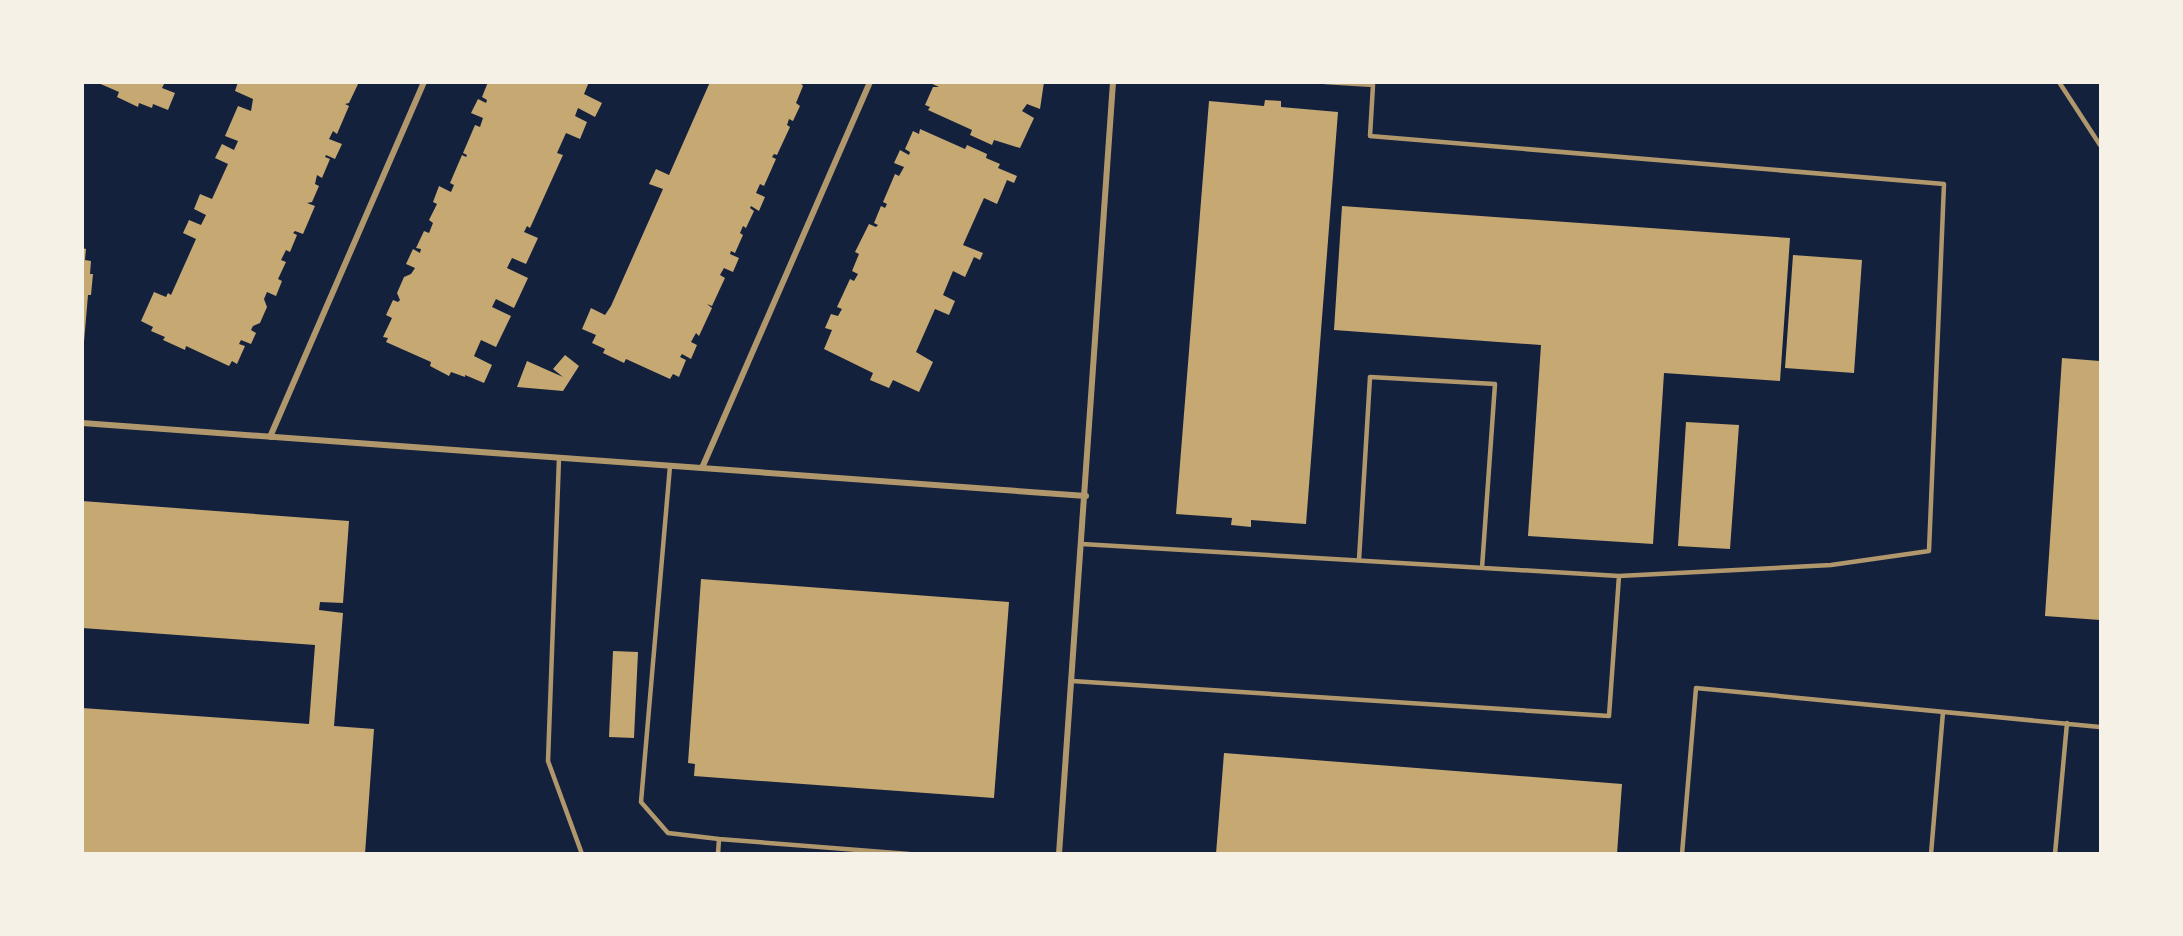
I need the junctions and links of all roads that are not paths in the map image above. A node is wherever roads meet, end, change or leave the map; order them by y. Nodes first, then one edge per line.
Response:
1 (424, 82) edge
2 (870, 82) edge
3 (1113, 82) edge
4 (1325, 82) edge
5 (2059, 82) edge
6 (2100, 145) edge
7 (82, 423) edge
8 (270, 436) junction
9 (559, 458) junction
10 (670, 466) junction
11 (702, 468) junction
12 (1086, 496) junction
13 (1082, 544) junction
14 (1359, 560) junction
15 (1482, 568) junction
16 (1619, 576) junction
17 (1072, 681) junction
18 (1943, 712) junction
19 (2067, 723) junction
20 (2100, 727) edge
21 (719, 839) junction
22 (582, 854) edge
23 (718, 854) edge
24 (909, 854) edge
25 (1059, 854) edge
26 (1682, 854) edge
27 (1931, 854) edge
28 (2055, 854) edge

1 - 8 street
2 - 11 street
3 - 12 street
4 - 16 lane
5 - 6 lane
7 - 8 street
8 - 9 street
9 - 10 street
9 - 22 lane
10 - 11 street
10 - 21 lane
11 - 12 street
12 - 13 street
13 - 14 lane
13 - 17 street
14 - 15 lane
14 - 15 lane
15 - 16 lane
16 - 17 lane
17 - 25 street
18 - 19 lane
18 - 26 lane
18 - 27 lane
19 - 20 lane
19 - 28 lane
21 - 23 lane
21 - 24 lane

